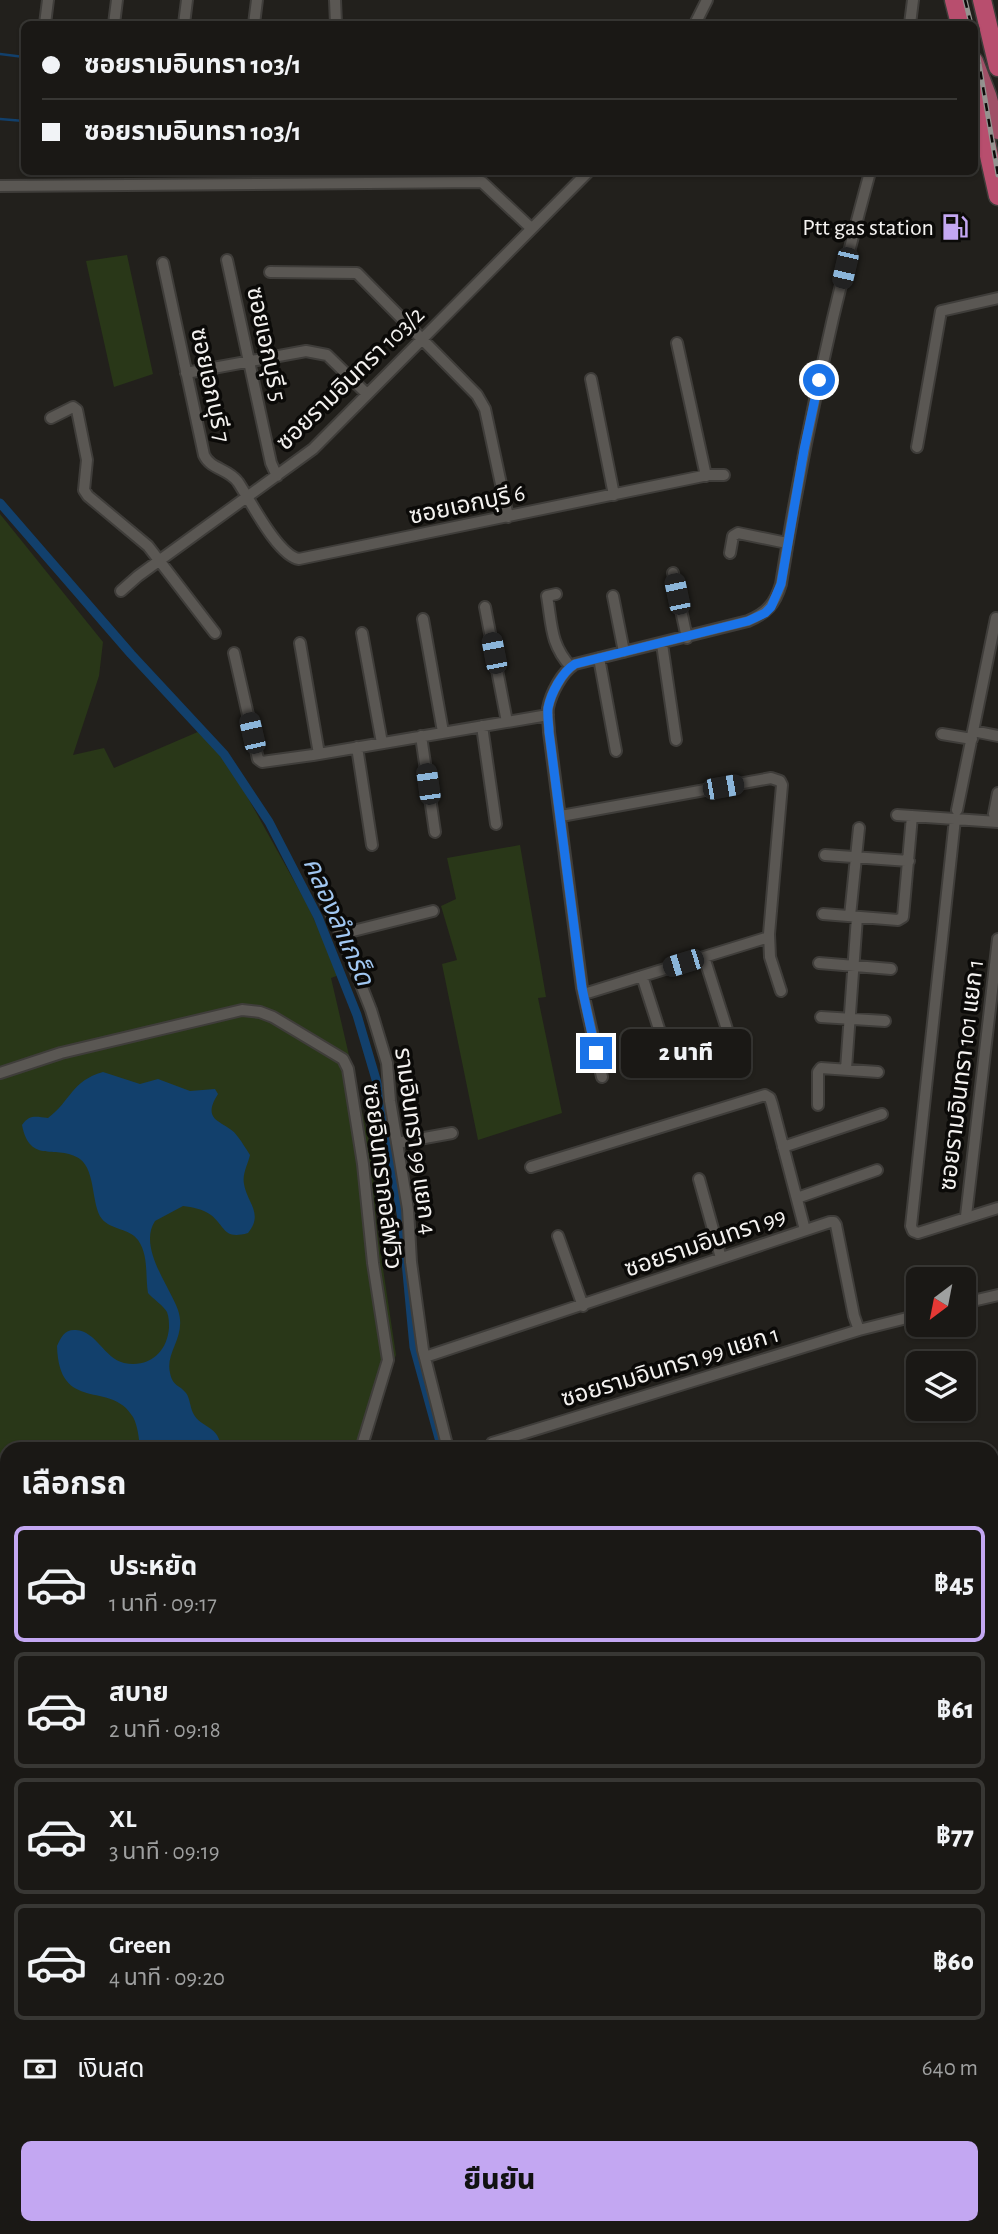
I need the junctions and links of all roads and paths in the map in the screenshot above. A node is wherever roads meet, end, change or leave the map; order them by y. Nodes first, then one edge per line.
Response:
1 (48, 0) edge
2 (117, 0) edge
3 (187, 0) edge
4 (257, 0) edge
5 (335, 0) edge
6 (707, 0) edge
7 (914, 0) edge
8 (954, 0) edge
9 (982, 0) edge
10 (46, 21) edge
11 (114, 21) edge
12 (184, 21) edge
13 (254, 21) edge
14 (336, 21) edge
15 (696, 21) edge
16 (910, 21) edge
17 (959, 21) edge
18 (998, 67) edge
19 (978, 69) edge
20 (978, 106) edge
21 (998, 131) edge
22 (250, 175) edge
23 (585, 175) edge
24 (869, 175) edge
25 (350, 177) edge
26 (250, 184) junction
27 (0, 186) edge
28 (998, 196) edge
29 (531, 228) junction
30 (228, 260) dead end
31 (163, 263) dead end
32 (271, 272) dead end
33 (998, 298) edge
34 (422, 339) junction
35 (677, 343) dead end
36 (249, 362) junction
37 (186, 373) junction
38 (591, 379) dead end
39 (367, 394) junction
40 (51, 418) dead end
41 (917, 447) dead end
42 (724, 475) dead end
43 (277, 476) junction
44 (706, 476) junction
45 (614, 495) junction
46 (247, 498) junction
47 (509, 517) junction
48 (788, 543) junction
49 (730, 554) dead end
50 (161, 560) junction
51 (673, 573) dead end
52 (121, 592) dead end
53 (556, 594) dead end
54 (613, 596) dead end
55 (485, 607) dead end
56 (996, 618) edge
57 (423, 620) dead end
58 (215, 632) dead end
59 (362, 633) dead end
60 (687, 638) junction
61 (300, 643) dead end
62 (662, 644) junction
63 (993, 651) edge
64 (624, 652) junction
65 (234, 653) dead end
66 (599, 658) junction
67 (571, 667) junction
68 (548, 715) junction
69 (507, 722) junction
70 (482, 726) junction
71 (443, 732) junction
72 (942, 734) dead end
73 (972, 735) junction
74 (421, 736) junction
75 (998, 736) edge
76 (676, 740) dead end
77 (382, 743) junction
78 (357, 747) junction
79 (616, 751) dead end
80 (319, 754) junction
81 (998, 793) edge
82 (897, 815) dead end
83 (956, 815) junction
84 (561, 816) junction
85 (912, 816) junction
86 (996, 818) edge
87 (496, 824) dead end
88 (859, 828) dead end
89 (435, 832) dead end
90 (372, 845) dead end
91 (825, 855) dead end
92 (856, 857) junction
93 (909, 861) junction
94 (324, 899) dead end
95 (433, 911) dead end
96 (823, 914) dead end
97 (853, 916) junction
98 (341, 934) junction
99 (769, 937) junction
100 (998, 939) edge
101 (704, 957) junction
102 (819, 963) dead end
103 (853, 967) junction
104 (891, 969) dead end
105 (642, 976) junction
106 (781, 991) dead end
107 (584, 994) junction
108 (821, 1017) dead end
109 (850, 1018) junction
110 (885, 1021) dead end
111 (732, 1045) dead end
112 (669, 1060) dead end
113 (846, 1069) junction
114 (878, 1072) dead end
115 (0, 1073) edge
116 (602, 1077) dead end
117 (818, 1105) dead end
118 (882, 1114) dead end
119 (452, 1133) dead end
120 (397, 1143) junction
121 (783, 1147) junction
122 (531, 1167) dead end
123 (877, 1170) dead end
124 (699, 1179) dead end
125 (797, 1198) junction
126 (998, 1208) edge
127 (966, 1216) junction
128 (805, 1230) junction
129 (558, 1236) dead end
130 (722, 1258) junction
131 (998, 1295) edge
132 (976, 1300) edge
133 (583, 1306) junction
134 (906, 1318) edge
135 (859, 1329) junction
136 (425, 1357) junction
137 (364, 1442) edge
138 (446, 1442) edge
139 (495, 1442) edge

1 - 10 street
2 - 11 street
3 - 12 street
4 - 13 street
5 - 14 street
6 - 15 street
7 - 16 street
8 - 17 highway
9 - 18 highway
19 - 21 main road
20 - 28 highway
22 - 26 street
23 - 29 street, ซอยรามอินทรา 103/2
24 - 48 street
25 - 26 street
25 - 29 street
26 - 27 street
29 - 34 street, ซอยรามอินทรา 103/2
30 - 36 street, ซอยเอกบุรี 5
31 - 37 street, ซอยเอกบุรี 7
32 - 34 street
33 - 41 street
34 - 39 street, ซอยรามอินทรา 103/2
34 - 47 street
35 - 44 street
36 - 37 street
36 - 39 street
36 - 43 street, ซอยเอกบุรี 5
37 - 46 street, ซอยเอกบุรี 7
38 - 45 street
39 - 43 street, ซอยรามอินทรา 103/2
40 - 50 street
42 - 44 street, ซอยเอกบุรี 6
43 - 46 street, ซอยรามอินทรา 103/2
44 - 45 street, ซอยเอกบุรี 6
45 - 47 street, ซอยเอกบุรี 6
46 - 47 street, ซอยเอกบุรี 6
46 - 50 street, ซอยรามอินทรา 103/2
48 - 49 street
48 - 60 street
50 - 52 street, ซอยรามอินทรา 103/2
50 - 58 street
51 - 60 street
53 - 67 street
54 - 64 street
55 - 69 street
56 - 63 street
57 - 71 street
59 - 77 street
60 - 62 street
61 - 80 street
62 - 64 street
62 - 76 street
63 - 73 street
64 - 66 street
65 - 80 street
66 - 67 street
66 - 79 street
67 - 68 street
68 - 69 street
68 - 84 street
69 - 70 street
70 - 71 street
70 - 87 street
71 - 74 street
72 - 73 street
73 - 75 street
73 - 83 street
74 - 77 street
74 - 89 street
77 - 78 street
78 - 80 street
78 - 90 street
81 - 86 street
82 - 85 street
83 - 85 street
83 - 86 street
83 - 127 street
84 - 99 street
84 - 107 street
85 - 93 street
88 - 92 street
91 - 92 street
92 - 93 street
92 - 97 street
93 - 97 street
94 - 98 street, รามอินทรา 99 แยก 4
95 - 98 street
96 - 97 street
97 - 103 street
98 - 120 street, รามอินทรา 99 แยก 4
99 - 101 street
99 - 106 street
100 - 127 street, ซอยรามอินทรา 101 แยก 1
101 - 105 street
101 - 111 street
102 - 103 street
103 - 104 street
103 - 109 street
105 - 107 street
105 - 112 street
107 - 116 street
108 - 109 street
109 - 110 street
109 - 113 street
113 - 114 street
113 - 117 street
115 - 137 street, ซอยอินทรากอล์ฟวิว
118 - 121 street
119 - 120 street
120 - 136 street, รามอินทรา 99 แยก 4
121 - 122 street
121 - 125 street
123 - 125 street
124 - 130 street
125 - 128 street
126 - 127 street
128 - 130 street, ซอยรามอินทรา 99
128 - 135 street, ซอยรามอินทรา 99
129 - 133 street
130 - 133 street, ซอยรามอินทรา 99
131 - 132 street
133 - 136 street, ซอยรามอินทรา 99
134 - 135 street
135 - 139 street, ซอยรามอินทรา 99 แยก 1
136 - 138 street, รามอินทรา 99 แยก 4

